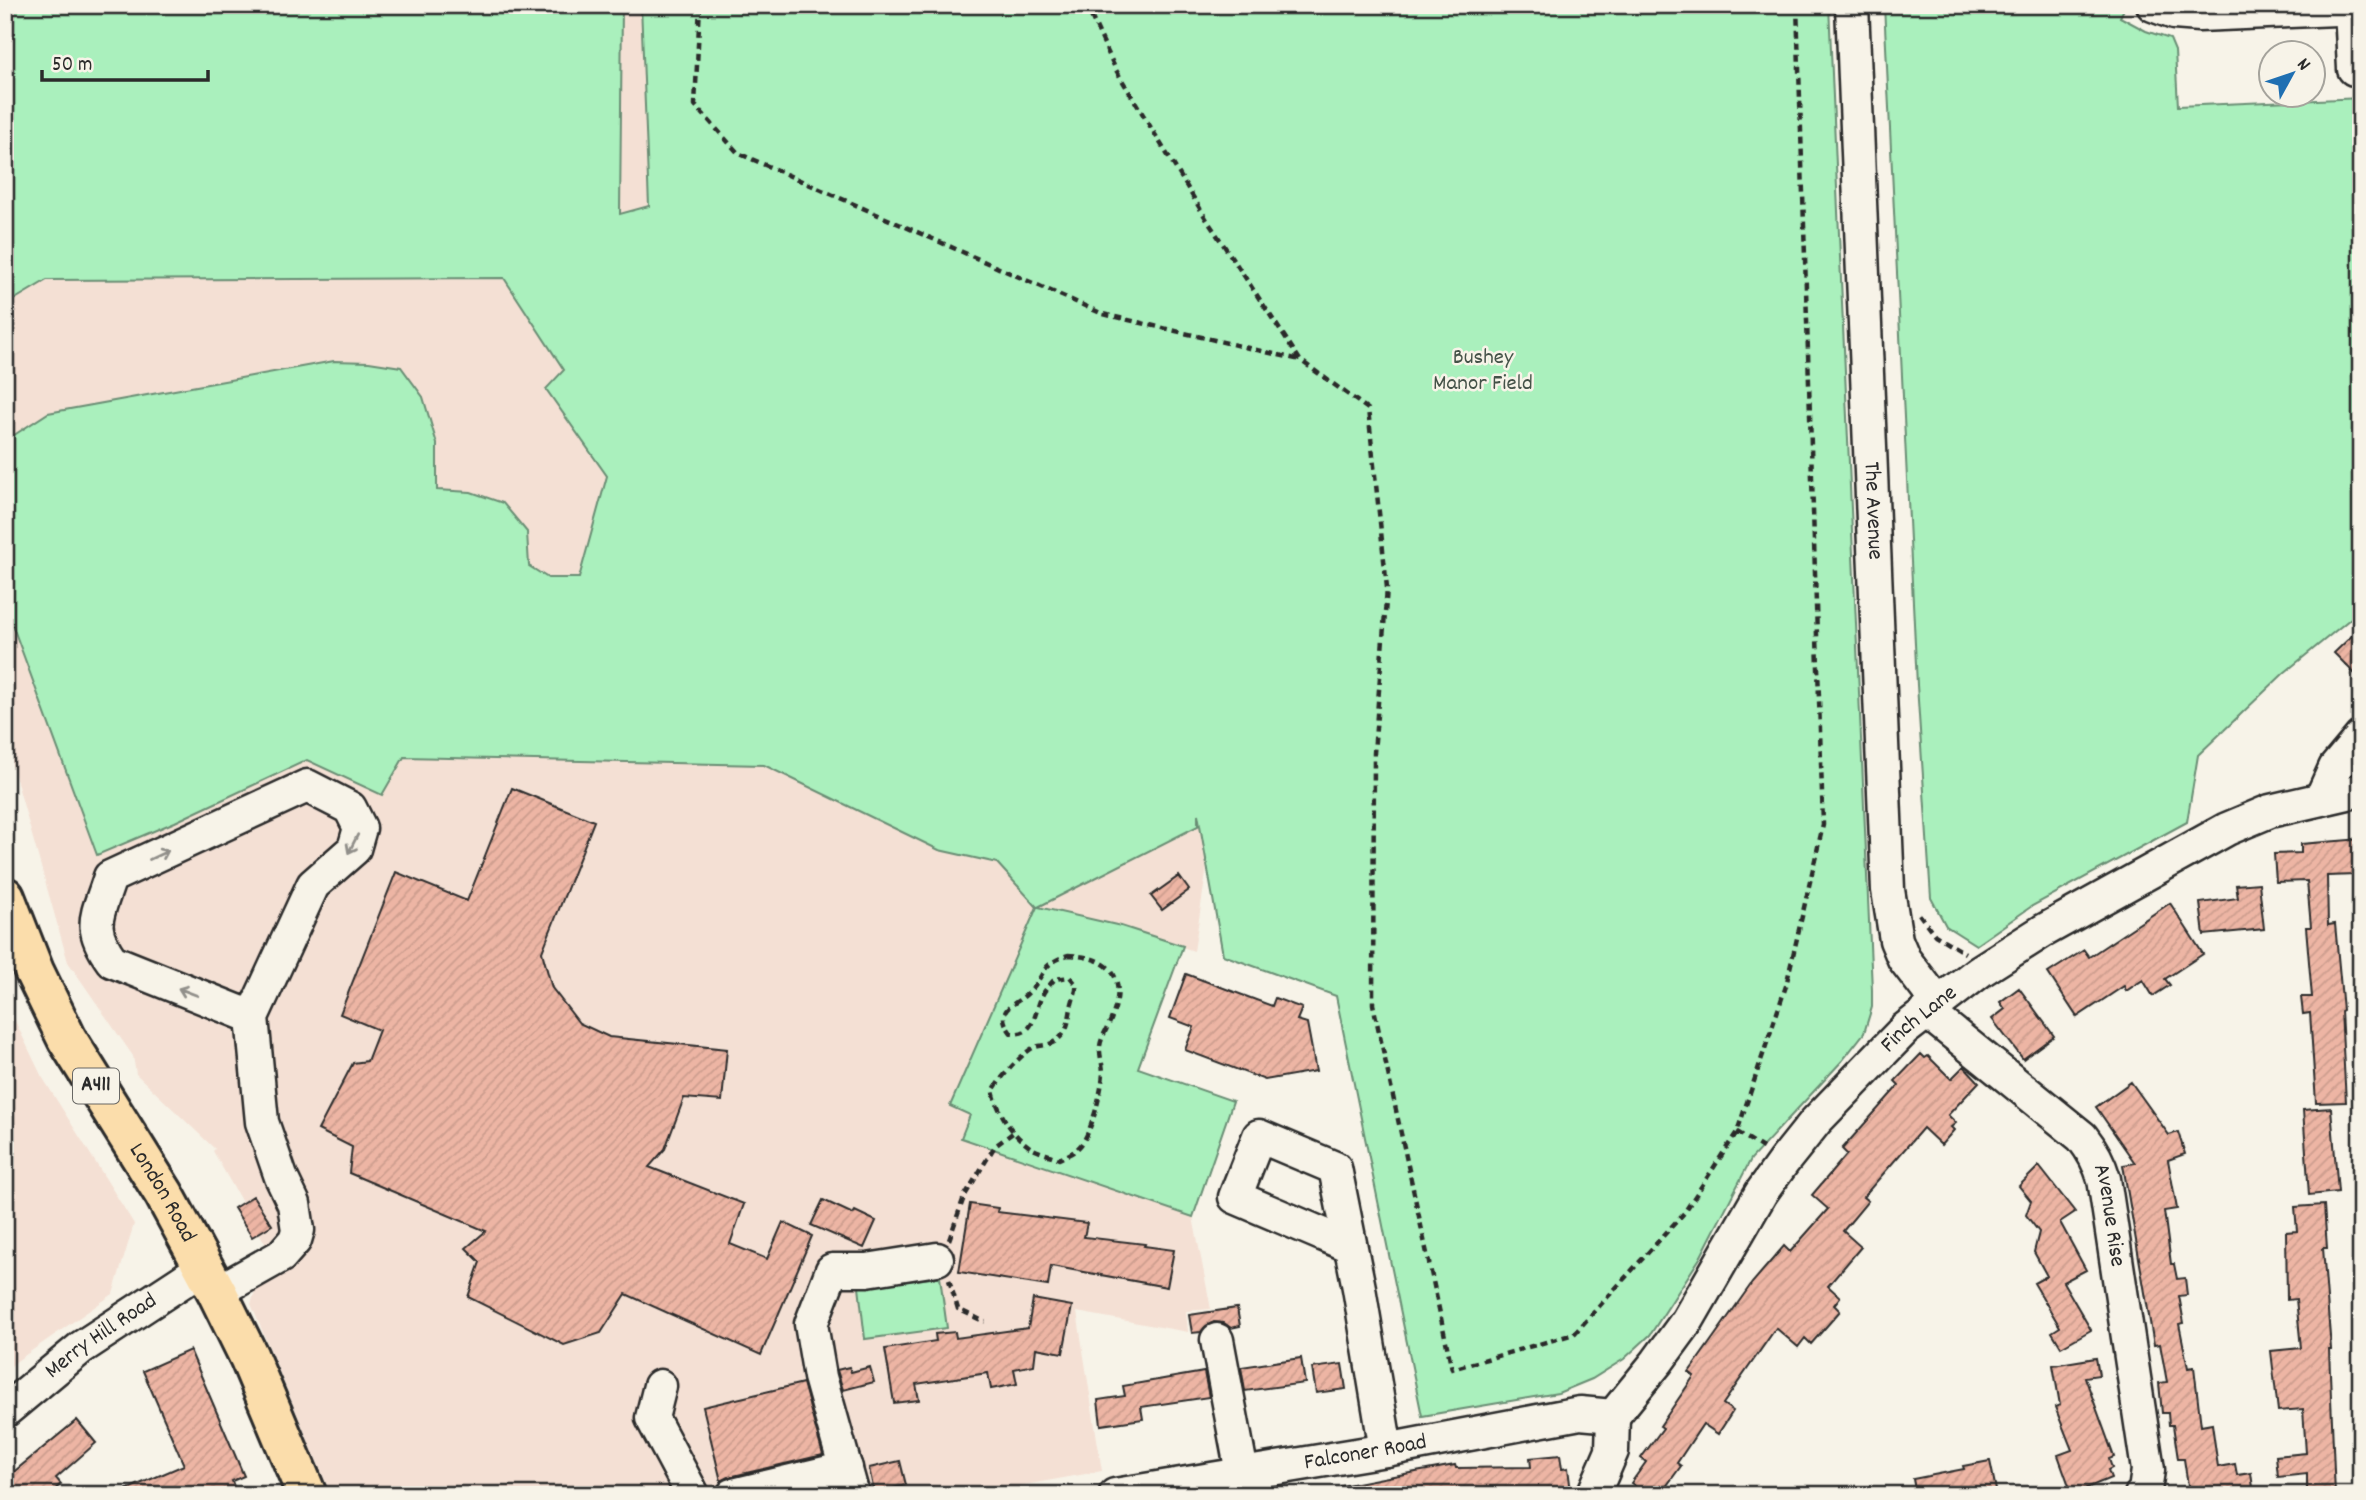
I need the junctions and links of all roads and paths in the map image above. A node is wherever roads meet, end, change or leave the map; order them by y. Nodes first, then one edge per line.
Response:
1 (700, 5) edge
2 (1086, 5) edge
3 (1797, 5) edge
4 (1852, 5) edge
5 (2153, 5) edge
6 (2356, 8) edge
7 (2354, 69) dead end
8 (1300, 360) junction
9 (2361, 737) edge
10 (2361, 790) edge
11 (2320, 799) junction
12 (5, 897) edge
13 (1931, 1007) junction
14 (252, 1017) junction
15 (1014, 1132) junction
16 (964, 1197) dead end
17 (1350, 1246) dead end
18 (937, 1259) dead end
19 (211, 1280) junction
20 (1217, 1340) dead end
21 (660, 1386) dead end
22 (5, 1411) edge
23 (1614, 1416) junction
24 (1386, 1450) junction
25 (1242, 1473) junction
26 (849, 1481) edge
27 (307, 1495) edge
28 (693, 1495) edge
29 (733, 1495) edge
30 (1115, 1495) edge
31 (1593, 1495) edge
32 (2141, 1495) edge

1 - 8 path
2 - 8 path
3 - 8 path
4 - 13 street, The Avenue
5 - 6 street
6 - 7 street
9 - 11 street
10 - 11 street, Finch Lane
11 - 13 street, Finch Lane
12 - 19 main road, London Road / A411
13 - 23 street, Finch Lane
13 - 32 street, Avenue Rise
14 -> 14 street
14 - 19 street, Merry Hill Road
15 - 15 path
15 - 16 path
17 - 24 street
18 - 26 street
19 - 22 street, Merry Hill Road
19 - 27 main road, London Road / A411
20 - 25 street
21 - 28 street
23 - 24 street, Falconer Road
23 - 31 street
24 - 25 street, Falconer Road
25 - 30 street, Falconer Road
26 - 29 street

